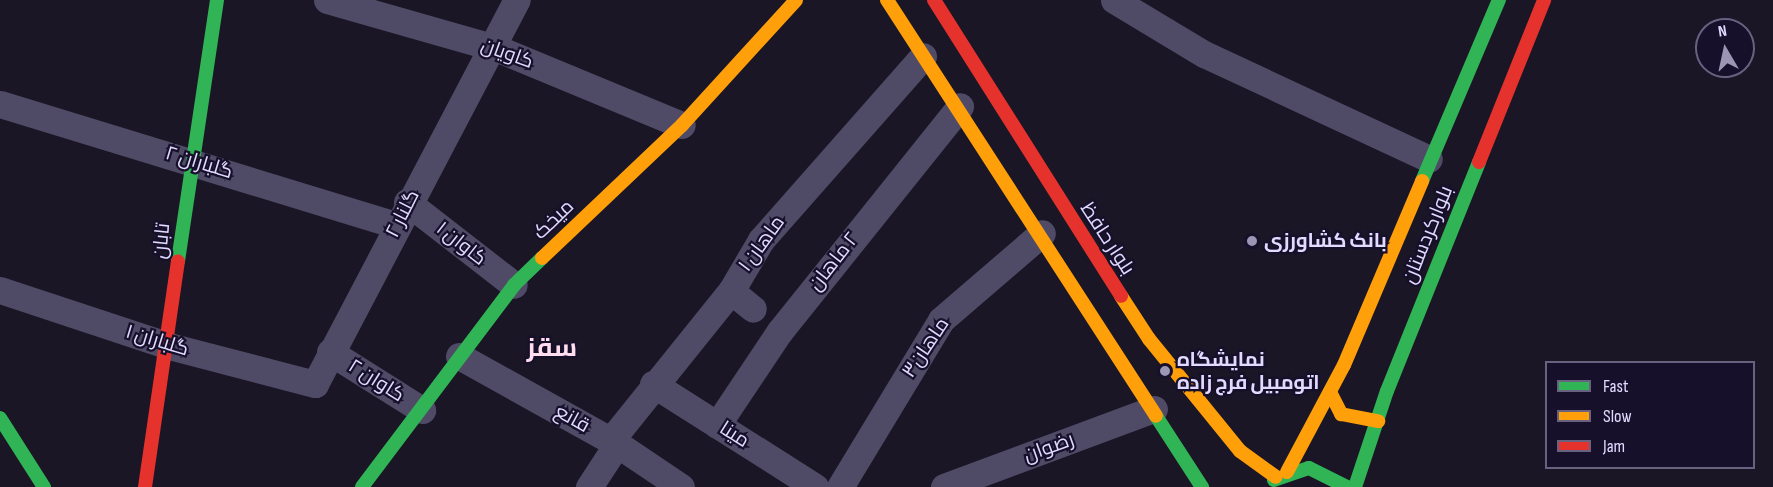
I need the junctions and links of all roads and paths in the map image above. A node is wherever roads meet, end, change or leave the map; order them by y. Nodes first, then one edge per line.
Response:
1 (217, 0) edge
2 (327, 0) edge
3 (517, 0) edge
4 (796, 0) edge
5 (887, 0) edge
6 (934, 0) edge
7 (1114, 0) edge
8 (1499, 0) edge
9 (1544, 0) edge
10 (496, 48) junction
11 (923, 56) junction
12 (0, 104) edge
13 (960, 106) junction
14 (682, 125) junction
15 (1429, 159) junction
16 (191, 160) junction
17 (402, 214) junction
18 (1042, 233) junction
19 (514, 285) junction
20 (0, 290) edge
21 (731, 291) junction
22 (753, 309) dead end
23 (169, 346) junction
24 (330, 352) junction
25 (459, 356) junction
26 (315, 384) joint
27 (653, 384) junction
28 (1330, 392) junction
29 (1154, 409) junction
30 (422, 410) junction
31 (0, 418) edge
32 (1378, 421) junction
33 (717, 425) junction
34 (614, 442) junction
35 (1277, 479) edge
36 (44, 487) edge
37 (145, 487) edge
38 (362, 487) edge
39 (589, 487) edge
40 (681, 487) edge
41 (815, 487) edge
42 (840, 487) edge
43 (944, 487) edge
44 (1202, 487) edge
45 (1347, 487) edge
46 (1355, 487) edge

1 - 16 main road, تابان
2 - 10 street, کاویان
3 - 10 street, گلنار ۲
4 - 14 main road, میخک
5 - 11 main road
6 - 35 main road, بلوار حافظ
7 - 15 street
8 - 15 main road, بلوارکردستان
9 - 32 main road, بلوارکردستان
10 - 14 street, کاویان
10 - 17 street, گلنار ۲
11 - 13 main road
11 - 21 street, ماهان ۱
12 - 16 street, گلباران ۲
13 - 18 main road
13 - 33 street, ٢ ماهان
14 - 19 main road, میخک
15 - 28 main road, بلوارکردستان
16 - 17 street, گلباران ۲
16 - 23 main road, تابان
17 - 19 street, کاوان ۱
17 - 24 street, گلنار ۲
18 - 29 main road
18 - 42 street, ماهان۳
19 - 25 main road, میخک
20 - 23 street, گلباران ۱
21 - 22 street
21 - 27 street, ماهان ۱
23 - 26 street, گلباران ۱
23 - 37 main road, تابان
24 - 26 street, گلنار ۲
24 - 30 street, کاوان ۲
25 - 30 main road, میخک
25 - 34 street, قانع
27 - 33 street, مینا
27 - 34 street, ماهان ۱
28 - 32 main road
28 - 35 main road, بلوارکردستان
29 - 43 street, رضوان
29 - 44 main road
30 - 38 main road, میخک
31 - 36 main road
32 - 46 main road, بلوارکردستان
33 - 41 street, مینا
34 - 39 street, ماهان ۱
34 - 40 street, قانع
35 - 45 main road

